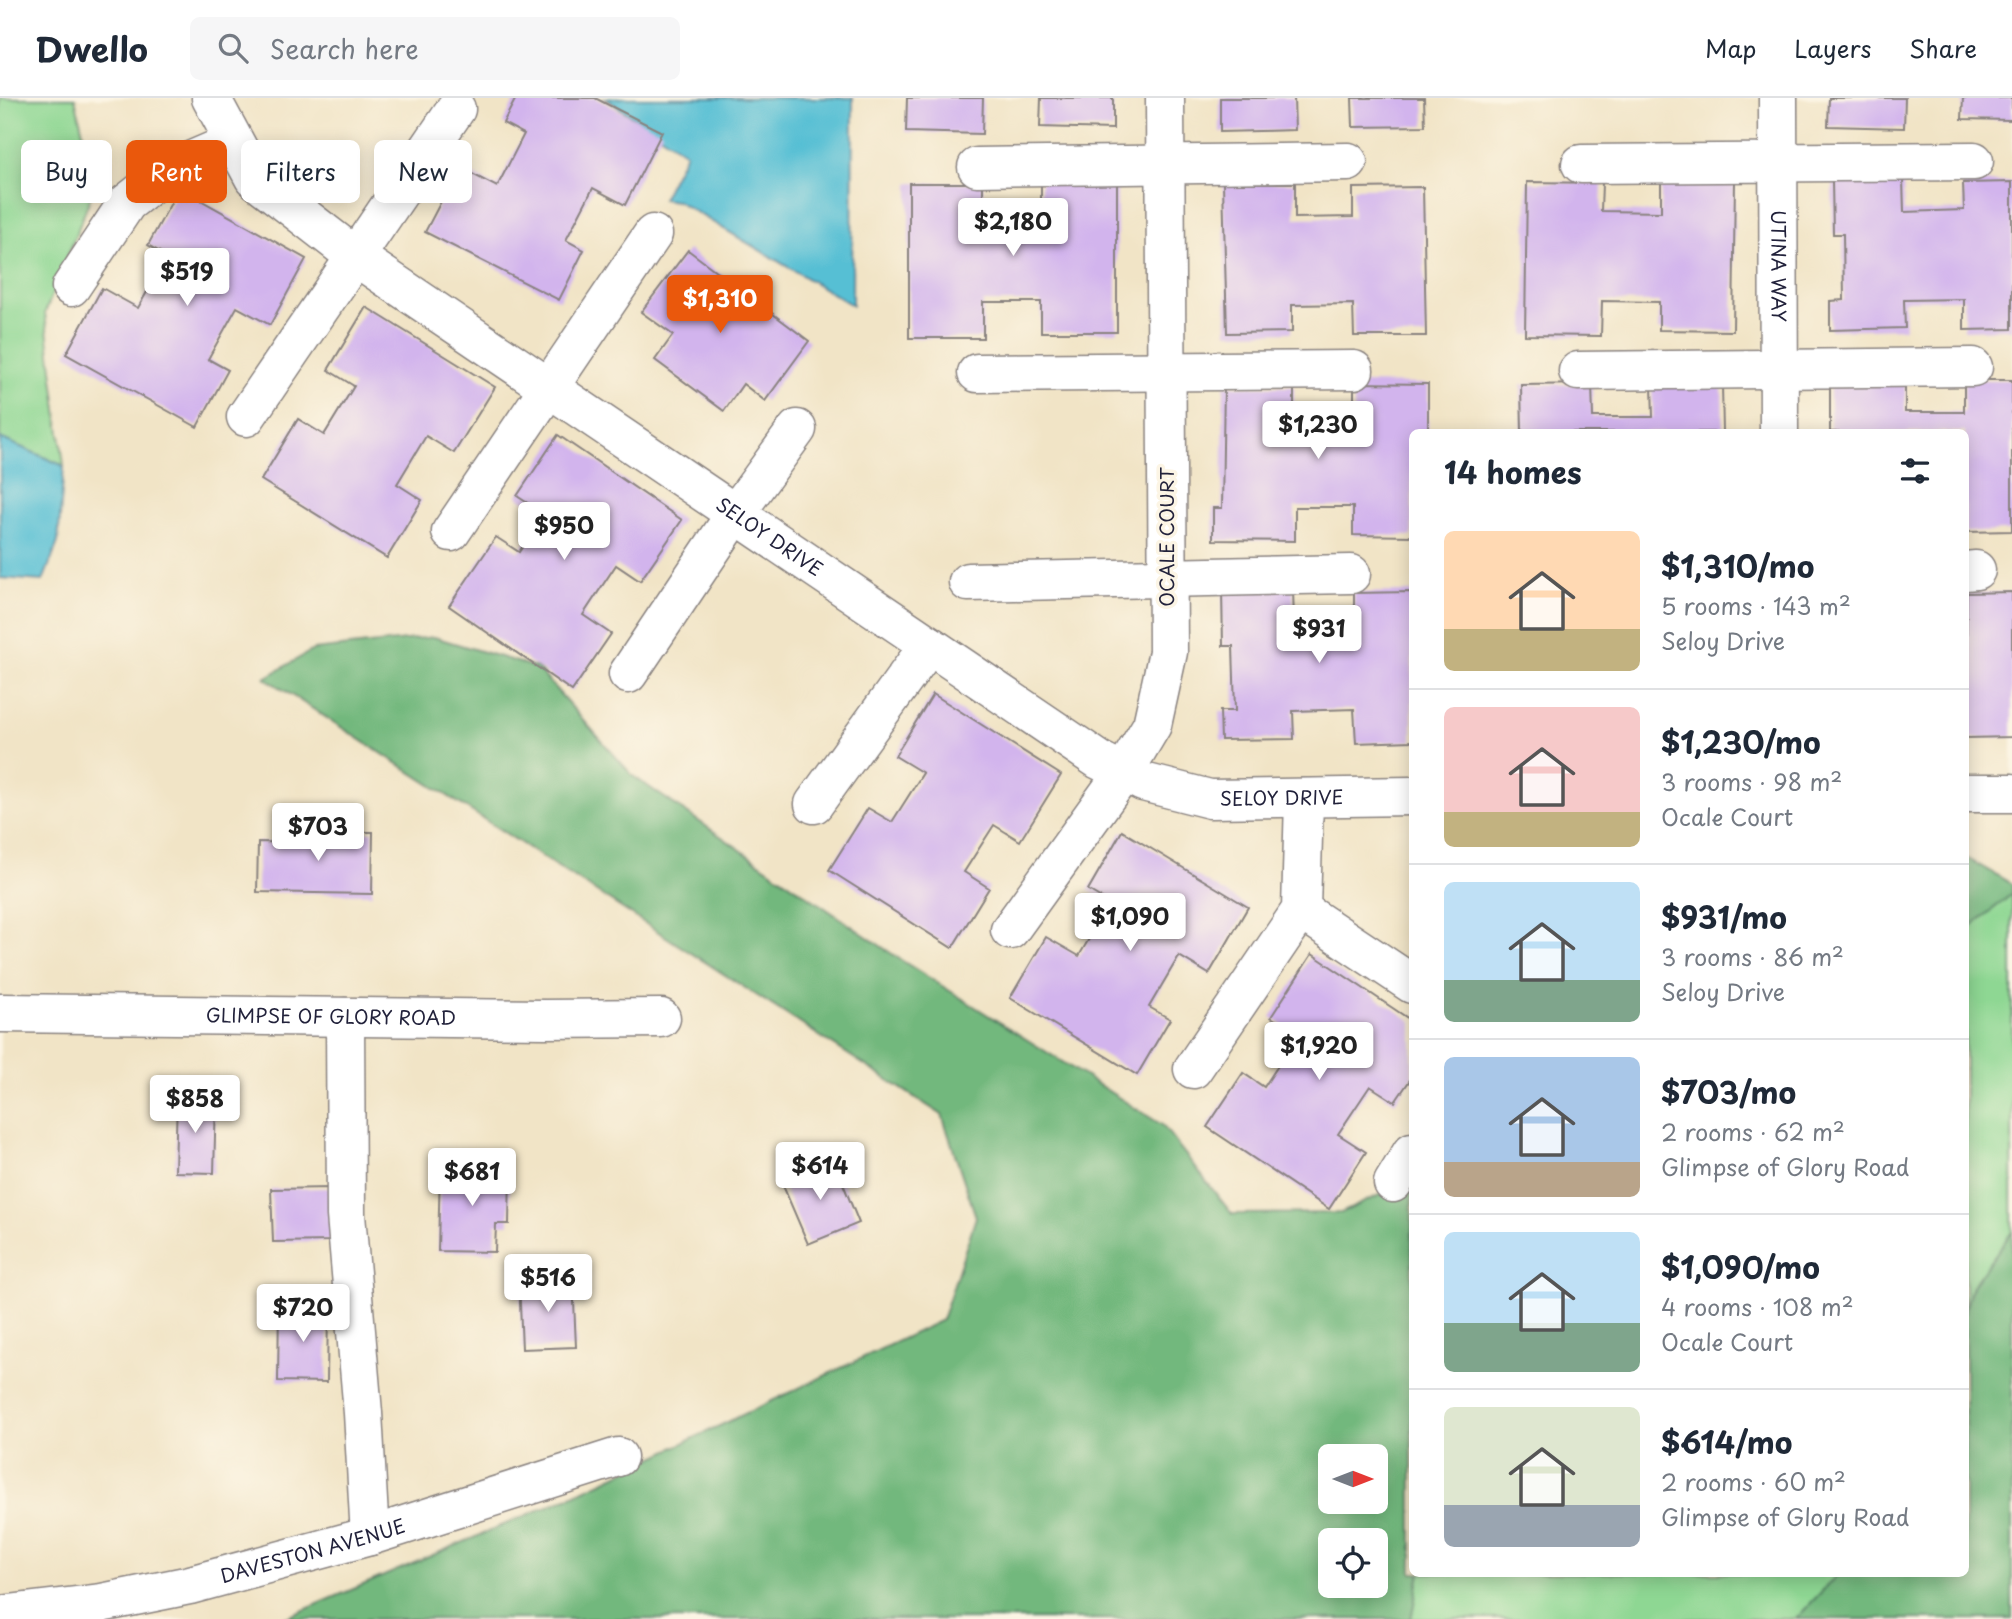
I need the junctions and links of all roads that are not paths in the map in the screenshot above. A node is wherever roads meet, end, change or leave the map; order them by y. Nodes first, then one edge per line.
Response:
1 (211, 98) edge
2 (1165, 98) edge
3 (1778, 98) edge
4 (456, 109) dead end
5 (234, 142) junction
6 (1974, 160) dead end
7 (1348, 162) dead end
8 (1779, 163) junction
9 (1166, 164) junction
10 (1581, 164) dead end
11 (977, 167) dead end
12 (653, 234) dead end
13 (356, 257) junction
14 (71, 287) dead end
15 (1973, 367) dead end
16 (1779, 369) junction
17 (1167, 370) junction
18 (1354, 370) dead end
19 (1578, 371) dead end
20 (977, 373) dead end
21 (549, 387) junction
22 (246, 417) dead end
23 (797, 429) dead end
24 (1779, 429) edge
25 (736, 513) junction
26 (451, 531) dead end
27 (1351, 573) dead end
28 (1167, 576) junction
29 (968, 582) dead end
30 (929, 645) junction
31 (628, 674) dead end
32 (1124, 772) junction
33 (1969, 793) edge
34 (2012, 793) edge
35 (1409, 796) edge
36 (1304, 798) junction
37 (814, 804) dead end
38 (1301, 910) junction
39 (1010, 930) dead end
40 (1409, 982) edge
41 (0, 1013) edge
42 (345, 1017) junction
43 (661, 1018) dead end
44 (1193, 1069) dead end
45 (618, 1457) dead end
46 (370, 1536) junction
47 (0, 1615) edge

1 - 5 street, SELOY DRIVE
2 - 9 street, OCALE COURT
3 - 8 street, UTINA WAY
4 - 13 street
5 - 13 street, SELOY DRIVE
5 - 14 street
6 - 8 street
7 - 9 street
8 - 10 street
8 - 16 street, UTINA WAY
9 - 11 street
9 - 17 street, OCALE COURT
12 - 21 street
13 - 21 street, SELOY DRIVE
13 - 22 street
15 - 16 street
16 - 19 street
16 - 24 street, UTINA WAY
17 - 18 street
17 - 20 street
17 - 28 street, OCALE COURT
21 - 25 street, SELOY DRIVE
21 - 26 street
23 - 25 street
25 - 30 street, SELOY DRIVE
25 - 31 street
27 - 28 street
28 - 29 street
28 - 32 street, OCALE COURT
30 - 32 street, SELOY DRIVE
30 - 37 street
32 - 36 street, SELOY DRIVE
32 - 39 street, OCALE COURT
33 - 34 street
35 - 36 street, SELOY DRIVE
36 - 38 street
38 - 40 street
38 - 44 street
41 - 42 street, GLIMPSE OF GLORY ROAD
42 - 43 street, GLIMPSE OF GLORY ROAD
42 - 46 street
45 - 46 street, DAVESTON AVENUE
46 - 47 street, DAVESTON AVENUE

